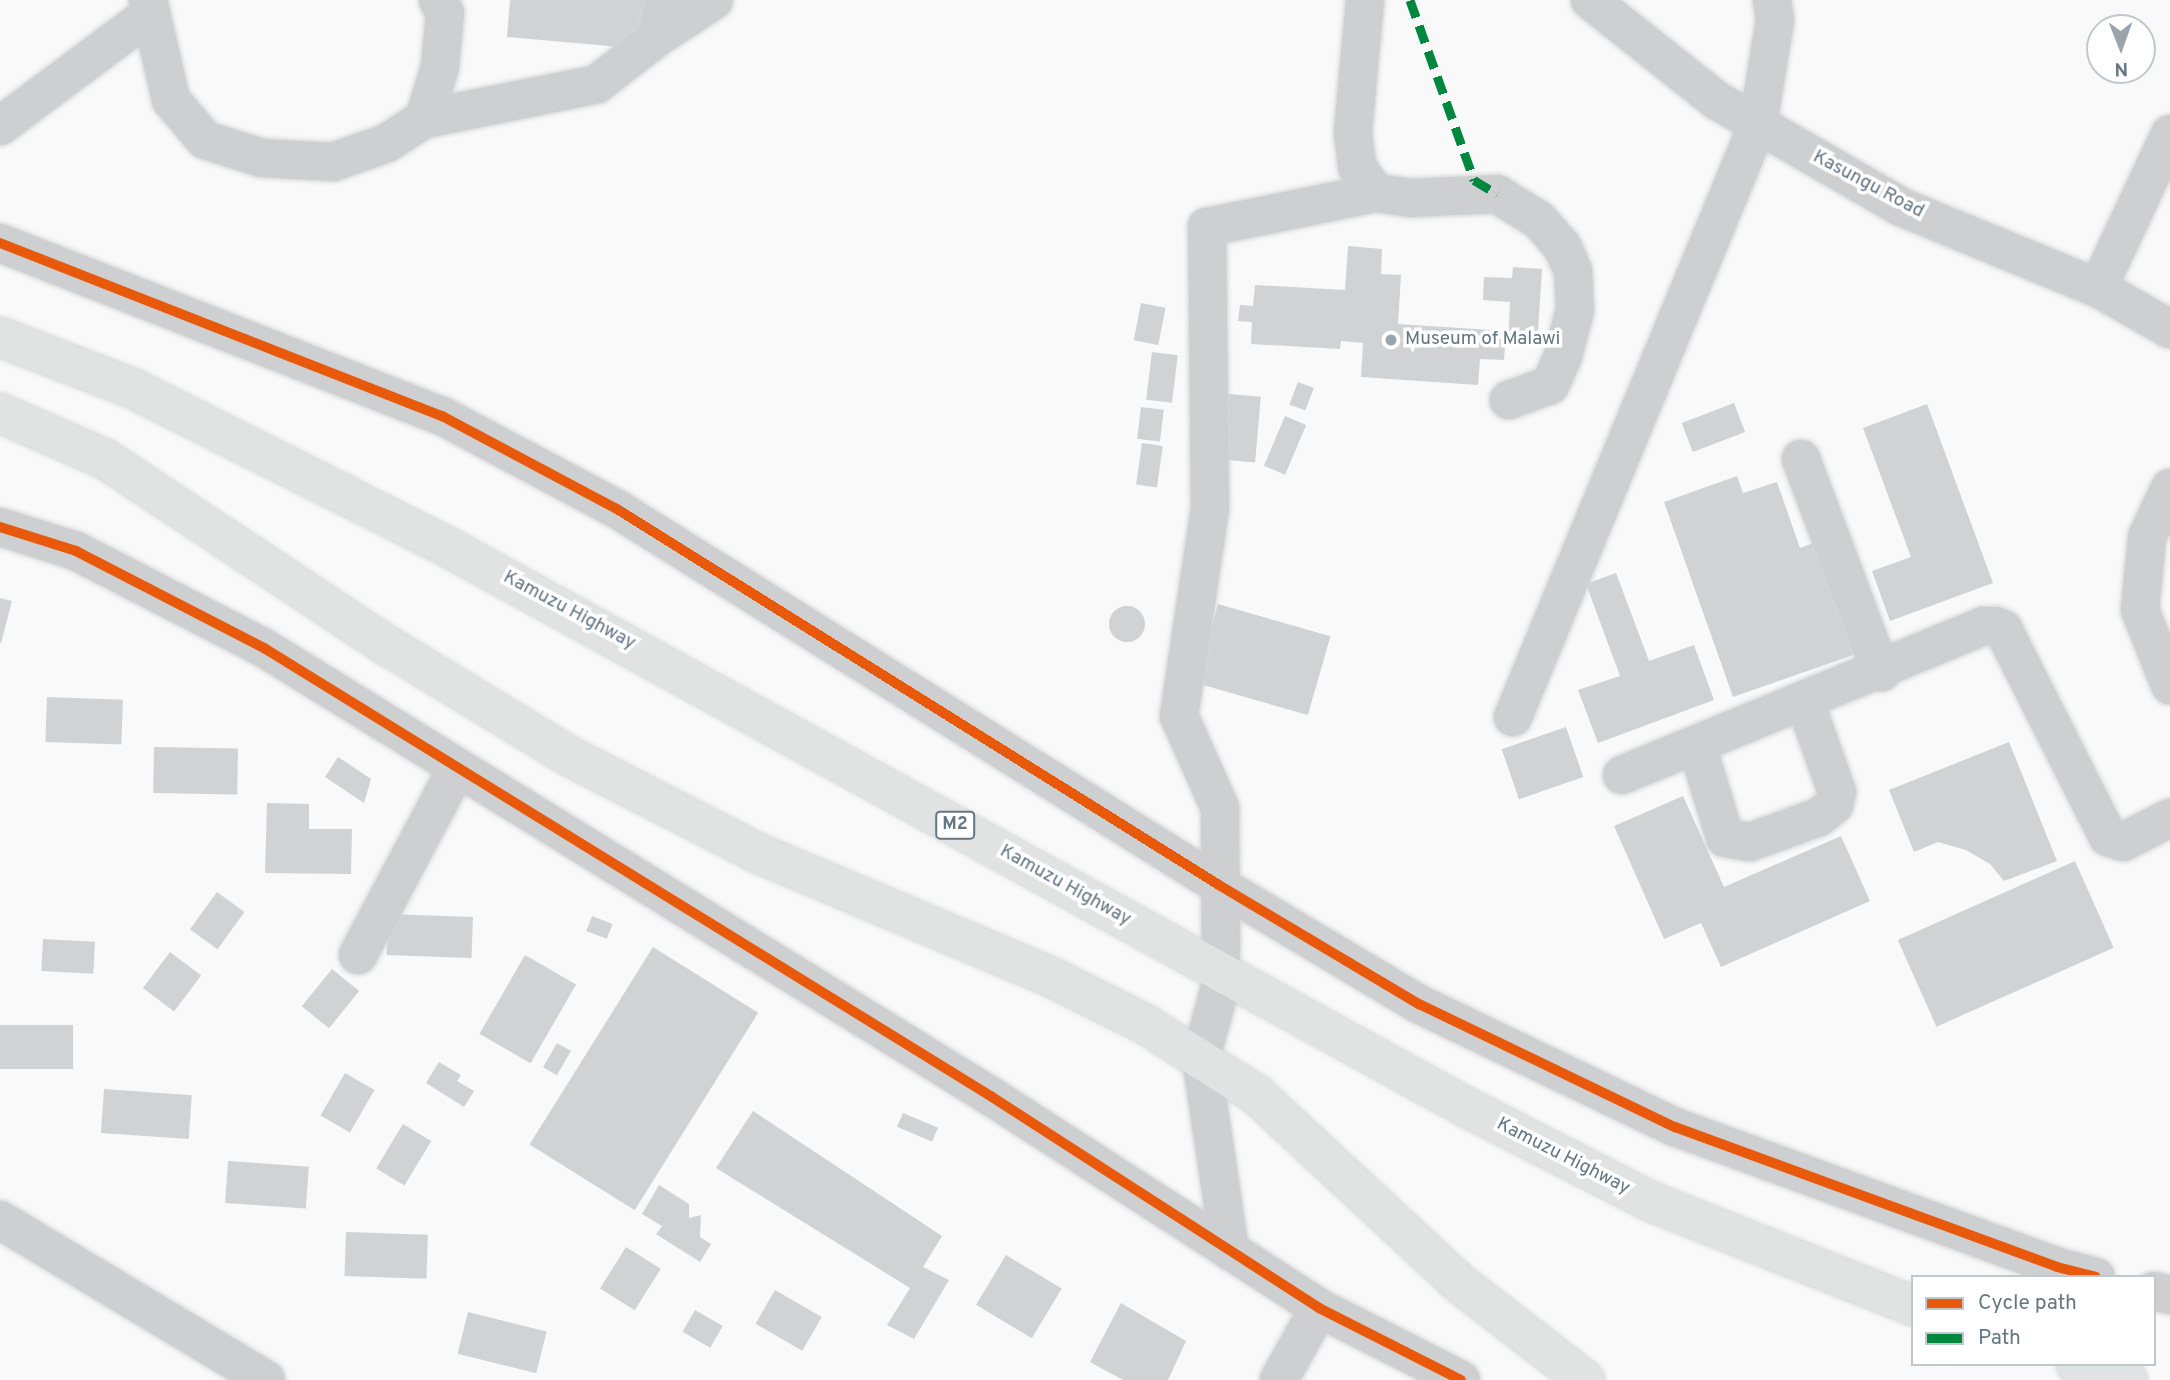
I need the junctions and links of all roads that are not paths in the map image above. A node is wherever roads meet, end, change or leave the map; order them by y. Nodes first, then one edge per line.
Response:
1 (438, 0) edge
2 (665, 0) edge
3 (714, 0) edge
4 (1365, 0) edge
5 (1590, 0) edge
6 (1772, 0) edge
7 (149, 7) edge
8 (656, 38) junction
9 (424, 119) junction
10 (1758, 124) junction
11 (0, 125) edge
12 (2170, 134) edge
13 (1376, 192) junction
14 (0, 243) edge
15 (2098, 288) junction
16 (2170, 329) edge
17 (0, 337) edge
18 (1508, 400) dead end
19 (0, 413) edge
20 (1801, 459) dead end
21 (2170, 488) edge
22 (0, 527) edge
23 (1881, 672) junction
24 (2170, 685) edge
25 (1805, 702) junction
26 (1513, 717) dead end
27 (1696, 745) junction
28 (457, 768) junction
29 (1622, 775) dead end
30 (2170, 818) edge
31 (1219, 885) junction
32 (358, 956) dead end
33 (1220, 972) junction
34 (1201, 1058) junction
35 (0, 1220) edge
36 (1230, 1251) junction
37 (2088, 1275) edge
38 (1911, 1305) edge
39 (1319, 1308) junction
40 (2082, 1366) edge
41 (266, 1380) edge
42 (1279, 1380) edge
43 (1461, 1380) edge
44 (1586, 1380) edge
45 (2128, 1380) edge

1 - 9 street
2 - 8 street
3 - 8 street
4 - 13 street
5 - 10 street, Kasungu Road
6 - 10 street
7 - 9 street
7 - 11 street
8 - 9 street
10 - 15 street, Kasungu Road
10 - 26 street
12 - 15 street
13 - 18 street
13 - 31 street
14 - 31 street
15 - 16 street, Kasungu Road
17 - 33 highway, Kamuzu Highway / M2
19 - 34 highway
20 - 23 street
21 - 24 street
22 - 28 street
23 - 25 street
23 - 30 street
25 - 27 street
25 - 27 street
27 - 29 street
28 - 32 street
28 - 36 street
31 - 33 street
31 - 37 street
33 - 34 street
33 - 38 highway, Kamuzu Highway / M2
34 - 36 street
34 - 44 highway
35 - 41 street
36 - 39 street
39 - 42 street
39 - 43 street
40 - 45 highway

